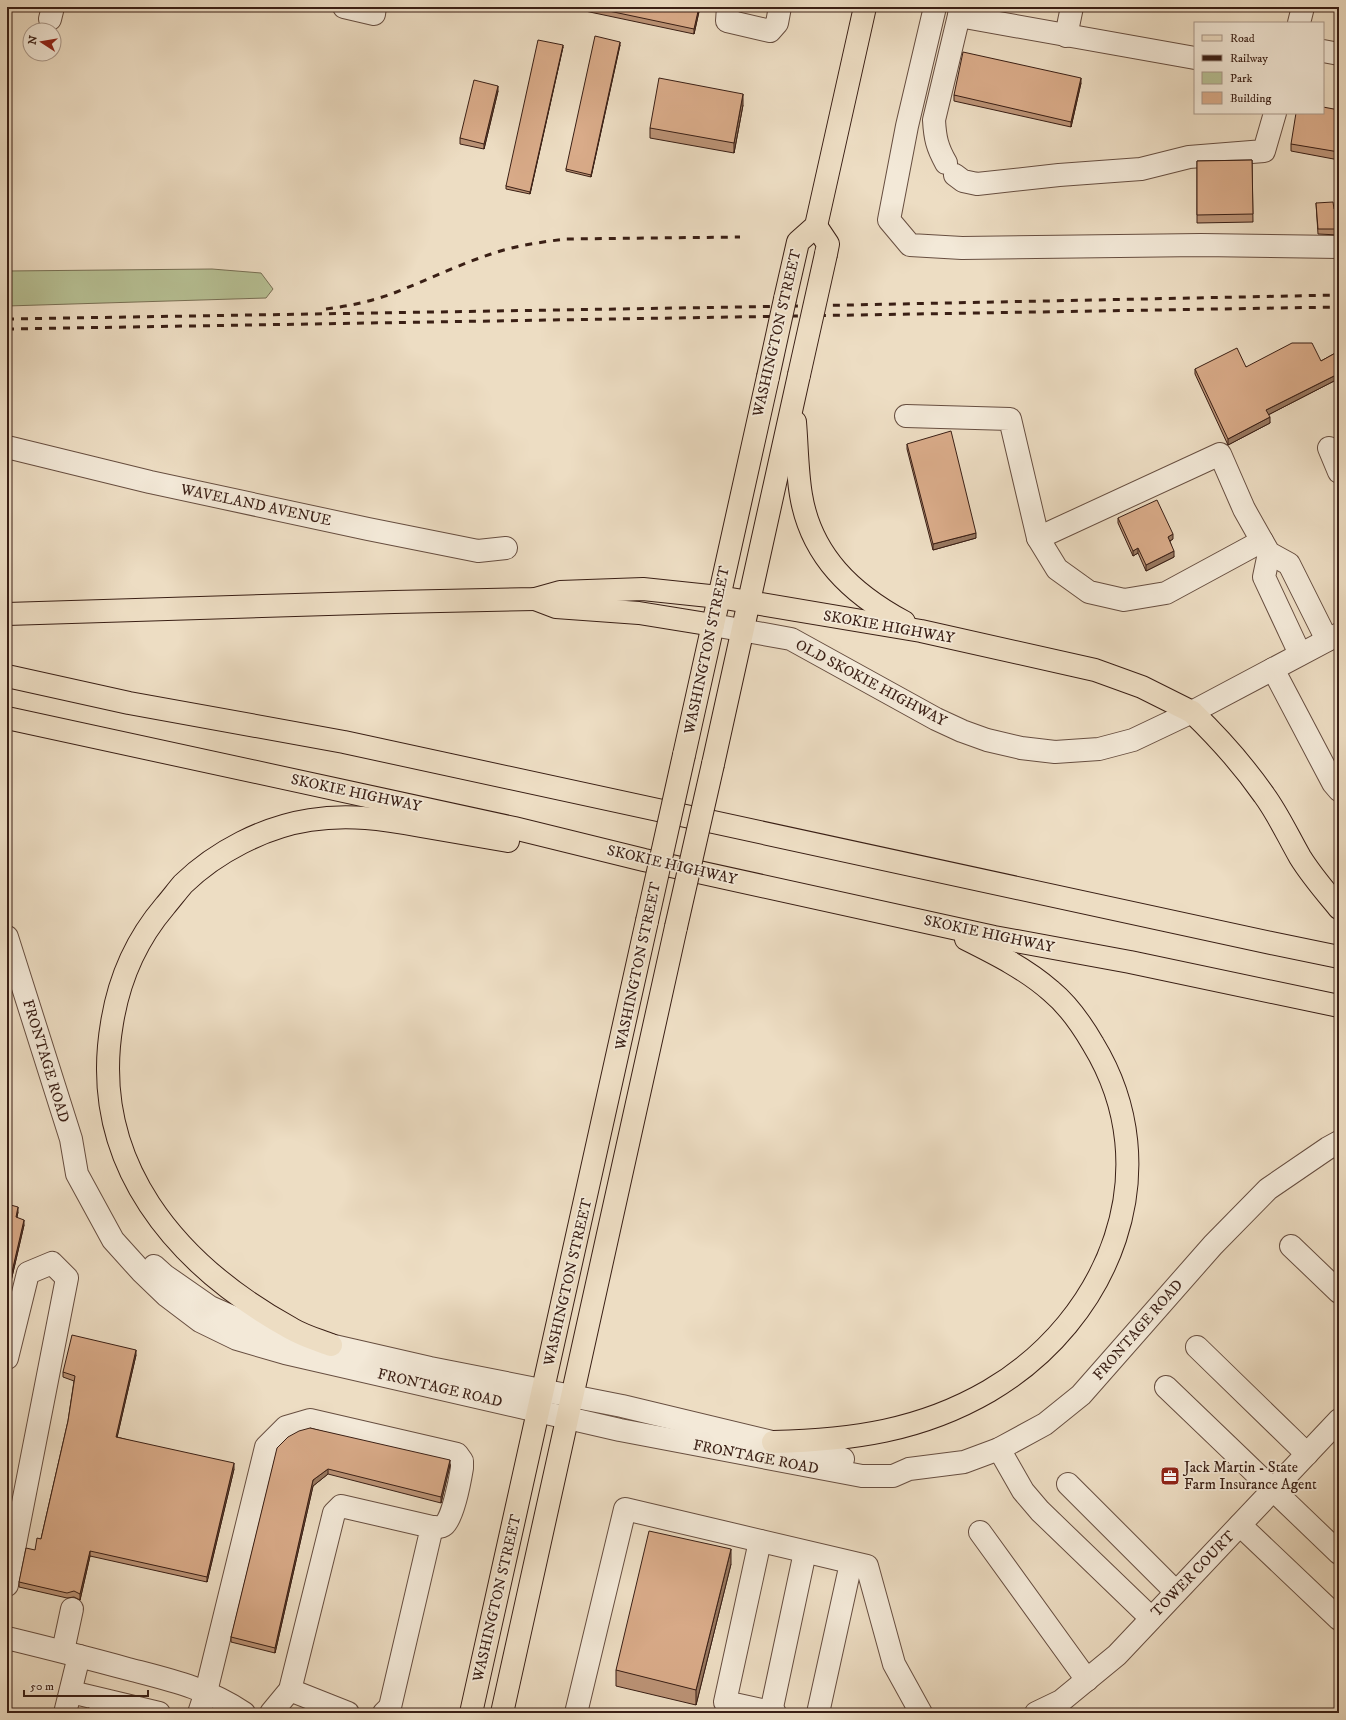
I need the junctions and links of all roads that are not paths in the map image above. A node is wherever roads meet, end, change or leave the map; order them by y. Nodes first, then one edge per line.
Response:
1 (344, 7) edge
2 (376, 7) edge
3 (728, 7) edge
4 (780, 7) edge
5 (865, 7) edge
6 (935, 7) edge
7 (1072, 7) edge
8 (1303, 7) edge
9 (960, 11) edge
10 (1299, 22) edge
11 (1066, 36) junction
12 (1194, 58) edge
13 (1275, 114) edge
14 (816, 226) junction
15 (1339, 247) edge
16 (792, 404) junction
17 (906, 416) dead end
18 (7, 447) edge
19 (1328, 448) dead end
20 (1339, 472) edge
21 (1038, 538) junction
22 (1265, 547) junction
23 (506, 548) dead end
24 (719, 597) junction
25 (535, 599) junction
26 (749, 602) junction
27 (7, 614) edge
28 (713, 625) junction
29 (742, 630) junction
30 (921, 631) junction
31 (1333, 637) edge
32 (1300, 654) junction
33 (1273, 669) junction
34 (7, 676) edge
35 (1192, 712) junction
36 (7, 718) edge
37 (1339, 790) edge
38 (644, 860) junction
39 (1339, 908) edge
40 (893, 914) junction
41 (7, 937) edge
42 (1339, 956) edge
43 (1339, 1006) edge
44 (71, 1139) junction
45 (1339, 1142) edge
46 (1291, 1246) dead end
47 (1339, 1292) edge
48 (331, 1345) junction
49 (1197, 1346) dead end
50 (7, 1358) edge
51 (1166, 1387) dead end
52 (544, 1390) junction
53 (572, 1396) junction
54 (539, 1411) junction
55 (568, 1418) junction
56 (1339, 1420) edge
57 (773, 1442) junction
58 (999, 1449) junction
59 (1307, 1454) junction
60 (910, 1469) junction
61 (1068, 1484) dead end
62 (1273, 1490) junction
63 (1240, 1525) junction
64 (432, 1527) junction
65 (980, 1532) dead end
66 (760, 1541) junction
67 (805, 1552) junction
68 (1339, 1553) edge
69 (851, 1563) junction
70 (7, 1585) edge
71 (1176, 1592) junction
72 (72, 1610) dead end
73 (1151, 1618) junction
74 (1339, 1619) edge
75 (7, 1638) edge
76 (71, 1654) junction
77 (168, 1680) junction
78 (1088, 1680) junction
79 (290, 1690) junction
80 (71, 1692) junction
81 (206, 1692) junction
82 (1068, 1707) edge
83 (65, 1713) edge
84 (158, 1713) edge
85 (162, 1713) edge
86 (198, 1713) edge
87 (244, 1713) edge
88 (271, 1713) edge
89 (348, 1713) edge
90 (384, 1713) edge
91 (471, 1713) edge
92 (502, 1713) edge
93 (576, 1713) edge
94 (773, 1713) edge
95 (818, 1713) edge
96 (921, 1713) edge
97 (1036, 1713) edge

1 - 2 street
3 - 4 street
5 - 14 main road
6 - 15 street
7 - 11 street
8 - 10 street
9 - 11 street
9 - 13 street
11 - 12 street
14 - 16 main road, WASHINGTON STREET, bridge
14 - 24 main road, WASHINGTON STREET, bridge
16 - 26 main road, WASHINGTON STREET
16 - 30 main road
17 - 21 street
18 - 23 street, WAVELAND AVENUE
19 - 20 street
21 - 22 street
21 - 22 street
22 - 31 street
22 - 32 street
24 - 25 main road
24 - 26 main road, SKOKIE HIGHWAY
24 - 28 main road, WASHINGTON STREET
25 - 27 main road
25 - 28 main road, OLD SKOKIE HIGHWAY
26 - 29 main road, WASHINGTON STREET
26 - 30 main road, SKOKIE HIGHWAY
28 - 29 street, OLD SKOKIE HIGHWAY
28 - 52 main road, WASHINGTON STREET, bridge
29 - 35 street, OLD SKOKIE HIGHWAY
29 - 53 main road, WASHINGTON STREET, bridge
30 - 35 main road, SKOKIE HIGHWAY
31 - 32 street, OLD SKOKIE HIGHWAY
32 - 33 street, OLD SKOKIE HIGHWAY
33 - 35 street, OLD SKOKIE HIGHWAY
33 - 37 street
34 - 42 main road
35 - 39 main road, SKOKIE HIGHWAY
36 - 38 main road, SKOKIE HIGHWAY
38 - 40 main road, SKOKIE HIGHWAY
38 - 48 main road
40 - 43 main road, SKOKIE HIGHWAY
40 - 57 main road
41 - 44 street, FRONTAGE ROAD
44 - 48 street, FRONTAGE ROAD
44 - 54 street, FRONTAGE ROAD
45 - 58 street, FRONTAGE ROAD
46 - 47 street
48 - 52 street, FRONTAGE ROAD
49 - 59 street
50 - 70 street
51 - 62 street
52 - 53 street, FRONTAGE ROAD
52 - 54 main road, WASHINGTON STREET
53 - 55 main road, WASHINGTON STREET
53 - 57 street, FRONTAGE ROAD
54 - 55 street, FRONTAGE ROAD
54 - 91 main road, WASHINGTON STREET
55 - 60 street, FRONTAGE ROAD
55 - 92 main road, WASHINGTON STREET
56 - 59 street, TOWER COURT
57 - 60 street, FRONTAGE ROAD
58 - 60 street, FRONTAGE ROAD
58 - 73 street
59 - 62 street, TOWER COURT
61 - 71 street
62 - 63 street, TOWER COURT
62 - 68 street
63 - 71 street, TOWER COURT
63 - 74 street
64 - 79 street
64 - 81 street
64 - 90 street
65 - 78 street
66 - 67 street
66 - 93 street
66 - 94 street
67 - 69 street
67 - 94 street
69 - 95 street
69 - 96 street
71 - 73 street, TOWER COURT
72 - 76 street
73 - 78 street, TOWER COURT
75 - 76 street
76 - 77 street
76 - 80 street
77 - 81 street
77 - 85 street
78 - 82 street, TOWER COURT
79 - 88 street
79 - 89 street
80 - 83 street
80 - 84 street
81 - 86 street
81 - 87 street
82 - 97 street, TOWER COURT

